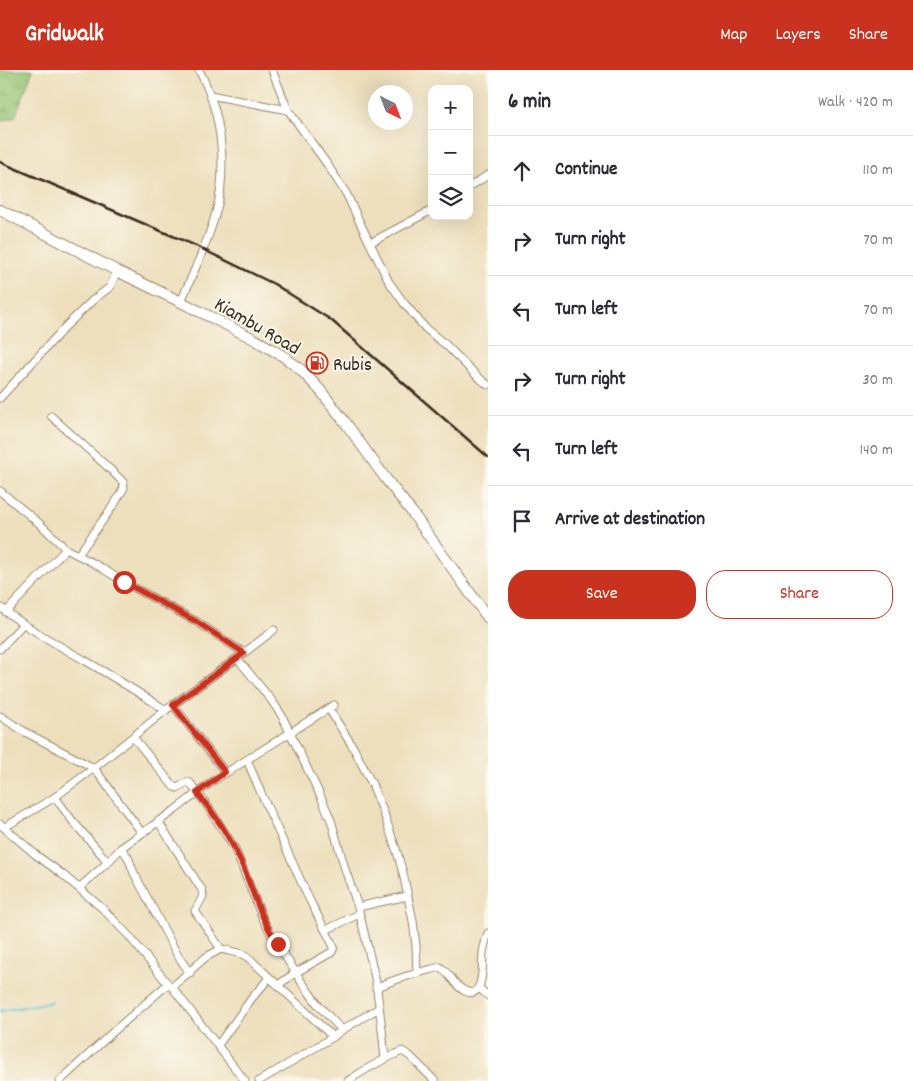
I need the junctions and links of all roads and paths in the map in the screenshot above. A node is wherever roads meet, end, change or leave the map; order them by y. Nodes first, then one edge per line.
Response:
1 (199, 70) edge
2 (272, 70) edge
3 (210, 95) junction
4 (288, 110) junction
5 (488, 175) edge
6 (473, 184) edge
7 (0, 210) edge
8 (428, 212) edge
9 (370, 244) junction
10 (117, 271) junction
11 (180, 302) junction
12 (488, 385) edge
13 (0, 398) edge
14 (51, 416) dead end
15 (0, 491) edge
16 (66, 549) junction
17 (78, 555) junction
18 (3, 610) edge
19 (488, 618) edge
20 (23, 624) junction
21 (274, 630) dead end
22 (0, 650) edge
23 (244, 653) junction
24 (237, 658) junction
25 (173, 705) junction
26 (166, 710) junction
27 (0, 716) edge
28 (290, 733) junction
29 (133, 737) junction
30 (247, 760) junction
31 (94, 768) junction
32 (225, 772) junction
33 (197, 793) junction
34 (55, 797) junction
35 (158, 821) junction
36 (3, 825) edge
37 (142, 833) junction
38 (121, 848) junction
39 (108, 862) junction
40 (79, 888) junction
41 (407, 896) junction
42 (359, 910) junction
43 (326, 930) junction
44 (488, 933) edge
45 (221, 948) junction
46 (190, 973) junction
47 (295, 973) junction
48 (417, 973) junction
49 (269, 978) junction
50 (278, 985) junction
51 (170, 986) junction
52 (376, 988) junction
53 (479, 988) junction
54 (488, 996) edge
55 (379, 1008) junction
56 (342, 1030) junction
57 (333, 1037) junction
58 (218, 1044) junction
59 (385, 1058) junction
60 (60, 1081) edge
61 (245, 1081) edge
62 (260, 1081) edge
63 (348, 1081) edge
64 (435, 1081) edge

1 - 3 street
2 - 4 street
3 - 4 street
3 - 11 street
4 - 9 street
5 - 6 street
7 - 10 main road, Kiambu Road
8 - 9 street
9 - 12 street
10 - 11 main road, Kiambu Road
10 - 13 street
11 - 19 main road, Kiambu Road
14 - 17 street
15 - 16 street
16 - 17 street
16 - 18 street
17 - 23 street
18 - 20 street
20 - 22 street
20 - 26 street
21 - 23 street
23 - 24 street
24 - 25 street
24 - 28 street
25 - 26 street
25 - 32 street
26 - 29 street
27 - 31 street
28 - 30 street
28 - 41 street
28 - 42 street
29 - 31 street
29 - 33 street
30 - 32 street
30 - 43 street
31 - 34 street
31 - 37 street
32 - 33 street
33 - 35 street
33 - 47 street
34 - 36 street
34 - 39 street
35 - 37 street
35 - 45 street
36 - 40 street
37 - 38 street
38 - 39 street
38 - 46 street
39 - 40 street
40 - 51 street
41 - 42 street
41 - 48 street
42 - 43 street
42 - 52 street
43 - 47 street
44 - 53 street
45 - 46 street
45 - 49 street
46 - 51 street
47 - 50 street
47 - 56 street
48 - 52 street
48 - 53 street
49 - 50 street
49 - 58 street
50 - 57 street
51 - 58 street
51 - 60 street
52 - 55 street
53 - 54 street
55 - 56 street
55 - 59 street
56 - 57 street
57 - 62 street
58 - 61 street
59 - 63 street
59 - 64 street

